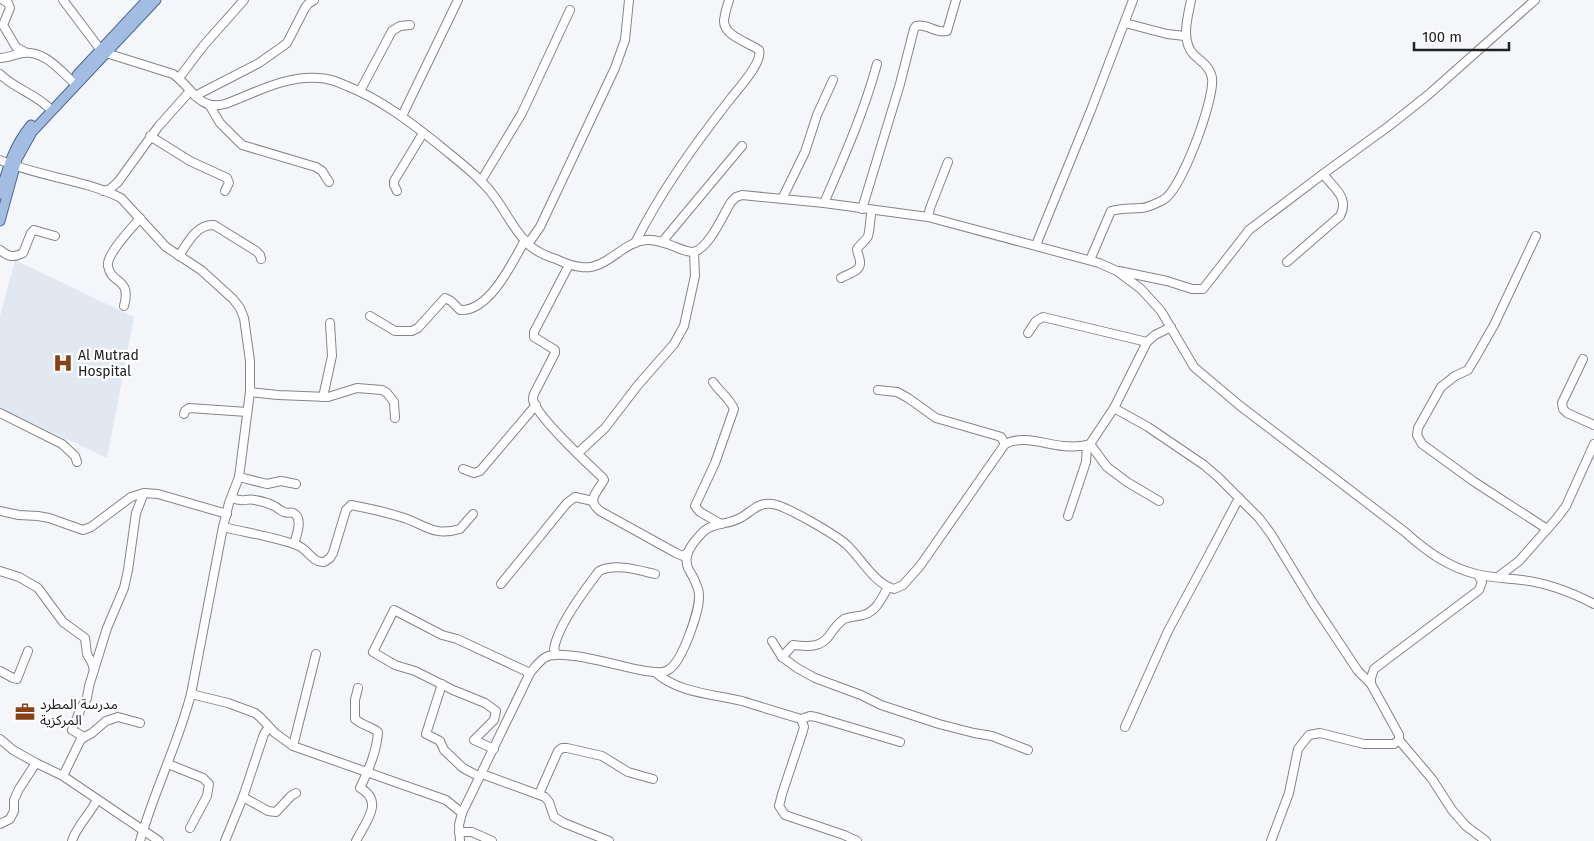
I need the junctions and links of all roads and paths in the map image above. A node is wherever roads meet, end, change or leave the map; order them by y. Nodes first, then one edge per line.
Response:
1 (63, 0) edge
2 (146, 0) edge
3 (156, 0) edge
4 (244, 0) edge
5 (314, 0) edge
6 (458, 0) edge
7 (629, 0) edge
8 (729, 0) edge
9 (956, 0) edge
10 (1133, 0) edge
11 (1192, 0) edge
12 (1535, 0) edge
13 (7, 1) edge
14 (570, 10) dead end
15 (1125, 23) junction
16 (410, 25) dead end
17 (1185, 36) junction
18 (103, 51) junction
19 (25, 52) junction
20 (0, 58) edge
21 (877, 64) dead end
22 (0, 74) edge
23 (179, 78) junction
24 (833, 80) dead end
25 (72, 81) junction
26 (360, 91) junction
27 (193, 93) junction
28 (210, 106) junction
29 (48, 107) junction
30 (402, 116) junction
31 (423, 132) junction
32 (150, 136) junction
33 (742, 146) dead end
34 (948, 162) dead end
35 (8, 163) edge
36 (1323, 174) junction
37 (481, 181) junction
38 (118, 182) junction
39 (329, 182) dead end
40 (103, 191) junction
41 (225, 191) dead end
42 (397, 191) dead end
43 (0, 194) edge
44 (121, 198) junction
45 (782, 199) junction
46 (824, 203) junction
47 (862, 209) junction
48 (872, 210) junction
49 (140, 218) junction
50 (928, 218) junction
51 (0, 220) edge
52 (55, 236) dead end
53 (1536, 236) dead end
54 (526, 242) junction
55 (662, 242) junction
56 (635, 243) junction
57 (1036, 245) junction
58 (0, 250) edge
59 (694, 252) junction
60 (179, 256) junction
61 (261, 259) dead end
62 (1090, 260) junction
63 (1287, 262) dead end
64 (569, 264) junction
65 (1117, 271) junction
66 (841, 278) dead end
67 (124, 306) dead end
68 (370, 316) dead end
69 (330, 323) dead end
70 (1171, 328) junction
71 (1028, 332) dead end
72 (1147, 342) junction
73 (1583, 359) dead end
74 (713, 382) dead end
75 (878, 390) dead end
76 (250, 392) junction
77 (323, 397) junction
78 (536, 406) junction
79 (1114, 408) junction
80 (247, 412) junction
81 (0, 413) edge
82 (184, 414) dead end
83 (395, 418) dead end
84 (1594, 425) edge
85 (1005, 444) junction
86 (1594, 444) edge
87 (1089, 445) junction
88 (578, 453) junction
89 (77, 462) dead end
90 (463, 469) dead end
91 (240, 477) junction
92 (296, 484) dead end
93 (144, 494) junction
94 (232, 498) junction
95 (1239, 498) junction
96 (593, 501) junction
97 (1159, 501) dead end
98 (0, 511) edge
99 (227, 514) junction
100 (473, 514) dead end
101 (1068, 516) dead end
102 (721, 524) junction
103 (223, 527) junction
104 (1547, 529) junction
105 (294, 544) junction
106 (687, 553) junction
107 (0, 571) edge
108 (655, 574) dead end
109 (1478, 575) junction
110 (1498, 577) junction
111 (501, 584) dead end
112 (888, 587) junction
113 (1594, 604) edge
114 (772, 641) dead end
115 (28, 651) dead end
116 (316, 654) dead end
117 (556, 654) junction
118 (782, 658) junction
119 (94, 670) junction
120 (0, 672) edge
121 (655, 672) junction
122 (530, 673) junction
123 (442, 684) junction
124 (1371, 684) junction
125 (358, 688) dead end
126 (191, 694) junction
127 (801, 719) junction
128 (140, 723) dead end
129 (269, 727) junction
130 (1125, 727) dead end
131 (84, 737) junction
132 (0, 740) edge
133 (1399, 740) junction
134 (900, 742) dead end
135 (293, 746) junction
136 (494, 749) junction
137 (1028, 750) dead end
138 (36, 763) junction
139 (168, 764) junction
140 (367, 772) junction
141 (481, 775) junction
142 (63, 776) junction
143 (652, 779) dead end
144 (296, 793) dead end
145 (539, 794) junction
146 (243, 797) junction
147 (97, 800) junction
148 (462, 813) junction
149 (0, 824) edge
150 (190, 828) dead end
151 (143, 829) junction
152 (459, 832) junction
153 (72, 841) edge
154 (140, 841) edge
155 (159, 841) edge
156 (225, 841) edge
157 (356, 841) edge
158 (460, 841) edge
159 (492, 841) edge
160 (609, 841) edge
161 (857, 841) edge
162 (1271, 841) edge
163 (1486, 841) edge

1 - 18 street
2 - 18 main road
3 - 18 main road
4 - 23 street
5 - 27 street
6 - 30 street
7 - 54 street
8 - 56 street
9 - 47 street
10 - 15 street
11 - 17 street
12 - 36 street
13 - 19 street
14 - 37 street
15 - 17 street
15 - 57 street
16 - 26 street
17 - 62 street
18 - 23 street
18 - 25 main road
18 - 35 main road
19 - 20 street
19 - 25 street
21 - 46 street
22 - 29 street
23 - 27 street
24 - 45 street
25 - 29 main road
26 - 28 street
26 - 30 street
27 - 28 street
27 - 32 street
28 - 39 street
29 - 35 main road
30 - 31 street
31 - 37 street
31 - 42 street
32 - 38 street
32 - 41 street
33 - 55 street
34 - 50 street
35 - 40 street
35 - 43 main road
35 - 51 main road
36 - 63 street
36 - 65 street
37 - 54 street
38 - 40 street
38 - 44 street
40 - 44 street
44 - 49 street
45 - 46 street
45 - 59 street
46 - 47 street
47 - 48 street
48 - 50 street
48 - 66 street
49 - 60 street
49 - 67 street
50 - 57 street
52 - 58 street
53 - 104 street
54 - 64 street
54 - 68 street
55 - 56 street
55 - 59 street
56 - 64 street
57 - 62 street
59 - 88 street
60 - 61 street
60 - 76 street
62 - 65 street
64 - 78 street
65 - 70 street
69 - 77 street
70 - 72 street
70 - 109 street
71 - 72 street
72 - 79 street
73 - 84 street
74 - 102 street
75 - 85 street
76 - 77 street
76 - 80 street
77 - 83 street
78 - 88 street
78 - 90 street
79 - 87 street
79 - 95 street
80 - 82 street
80 - 91 street
81 - 89 street
85 - 87 street
85 - 112 street
86 - 104 street
87 - 97 street
87 - 101 street
88 - 96 street
91 - 92 street
91 - 94 street
93 - 98 street
93 - 99 street
93 - 119 street
94 - 99 street
94 - 105 street
95 - 124 street
95 - 130 street
96 - 106 street
96 - 111 street
99 - 103 street
100 - 105 street
102 - 106 street
102 - 112 street
103 - 105 street
103 - 126 street
104 - 110 street
106 - 121 street
107 - 119 street
108 - 117 street
109 - 110 street
109 - 124 street
110 - 113 street
112 - 118 street
114 - 118 street
115 - 120 street
116 - 135 street
117 - 121 street
117 - 122 street
118 - 137 street
119 - 131 street
121 - 127 street
122 - 123 street
122 - 136 street
123 - 136 street
123 - 141 street
124 - 133 street
125 - 140 street
126 - 129 street
126 - 139 street
127 - 134 street
127 - 161 street
128 - 131 street
129 - 135 street
129 - 146 street
131 - 142 street
132 - 138 street
133 - 162 street
133 - 163 street
135 - 140 street
136 - 141 street
138 - 142 street
138 - 149 street
139 - 150 street
139 - 151 street
140 - 148 street
140 - 157 street
141 - 145 street
141 - 148 street
142 - 147 street
143 - 145 street
144 - 146 street
145 - 160 street
146 - 156 street
147 - 151 street
147 - 153 street
148 - 152 street
151 - 154 street
151 - 155 street
152 - 158 street
152 - 159 street

